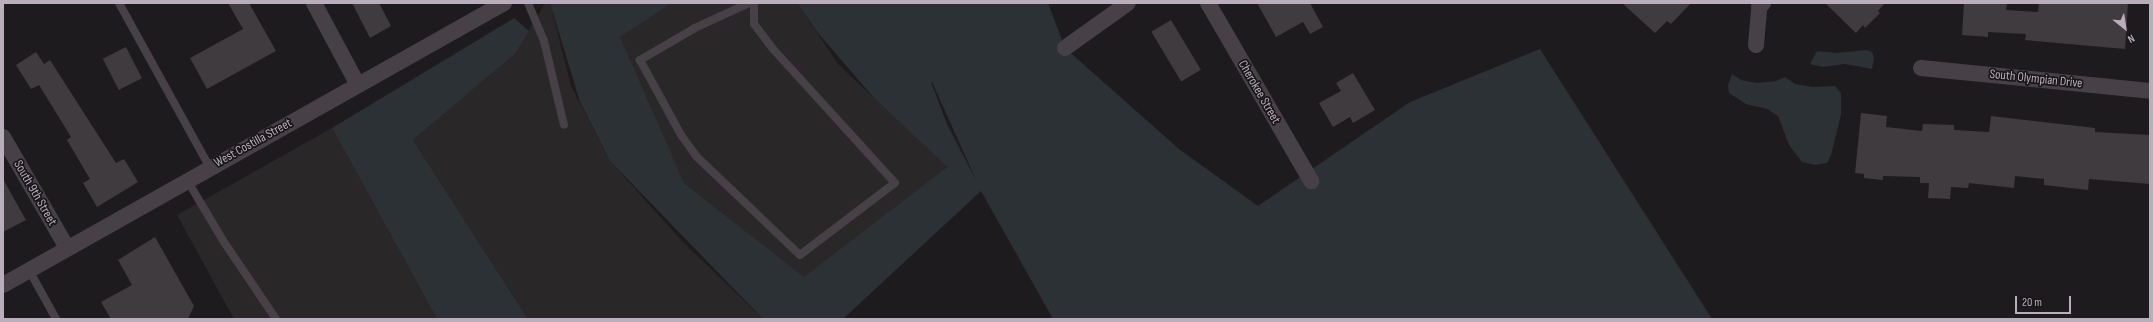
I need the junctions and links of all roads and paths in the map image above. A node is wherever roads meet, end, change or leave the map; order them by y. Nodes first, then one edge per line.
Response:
1 (119, 3) edge
2 (314, 3) edge
3 (504, 3) edge
4 (528, 3) edge
5 (749, 3) edge
6 (754, 3) edge
7 (1128, 3) edge
8 (1208, 3) edge
9 (1763, 3) edge
10 (487, 7) edge
11 (1756, 45) dead end
12 (1065, 48) dead end
13 (1921, 68) dead end
14 (358, 85) junction
15 (2150, 91) edge
16 (564, 125) dead end
17 (3, 137) edge
18 (210, 168) junction
19 (187, 180) junction
20 (1311, 181) dead end
21 (67, 248) junction
22 (29, 270) junction
23 (3, 284) edge
24 (56, 319) edge
25 (276, 319) edge

1 - 18 lane
2 - 14 street
3 - 10 street, West Costilla Street
4 - 16 lane
5 - 6 lane
7 - 12 street
8 - 20 street, Cherokee Street
9 - 11 street
10 - 14 street, West Costilla Street
13 - 15 street, South Olympian Drive
14 - 18 street, West Costilla Street
17 - 21 street, South 9th Street
18 - 19 street, West Costilla Street
19 - 21 street, West Costilla Street
19 - 25 lane
21 - 22 street, West Costilla Street
22 - 23 street, West Costilla Street
22 - 24 lane

